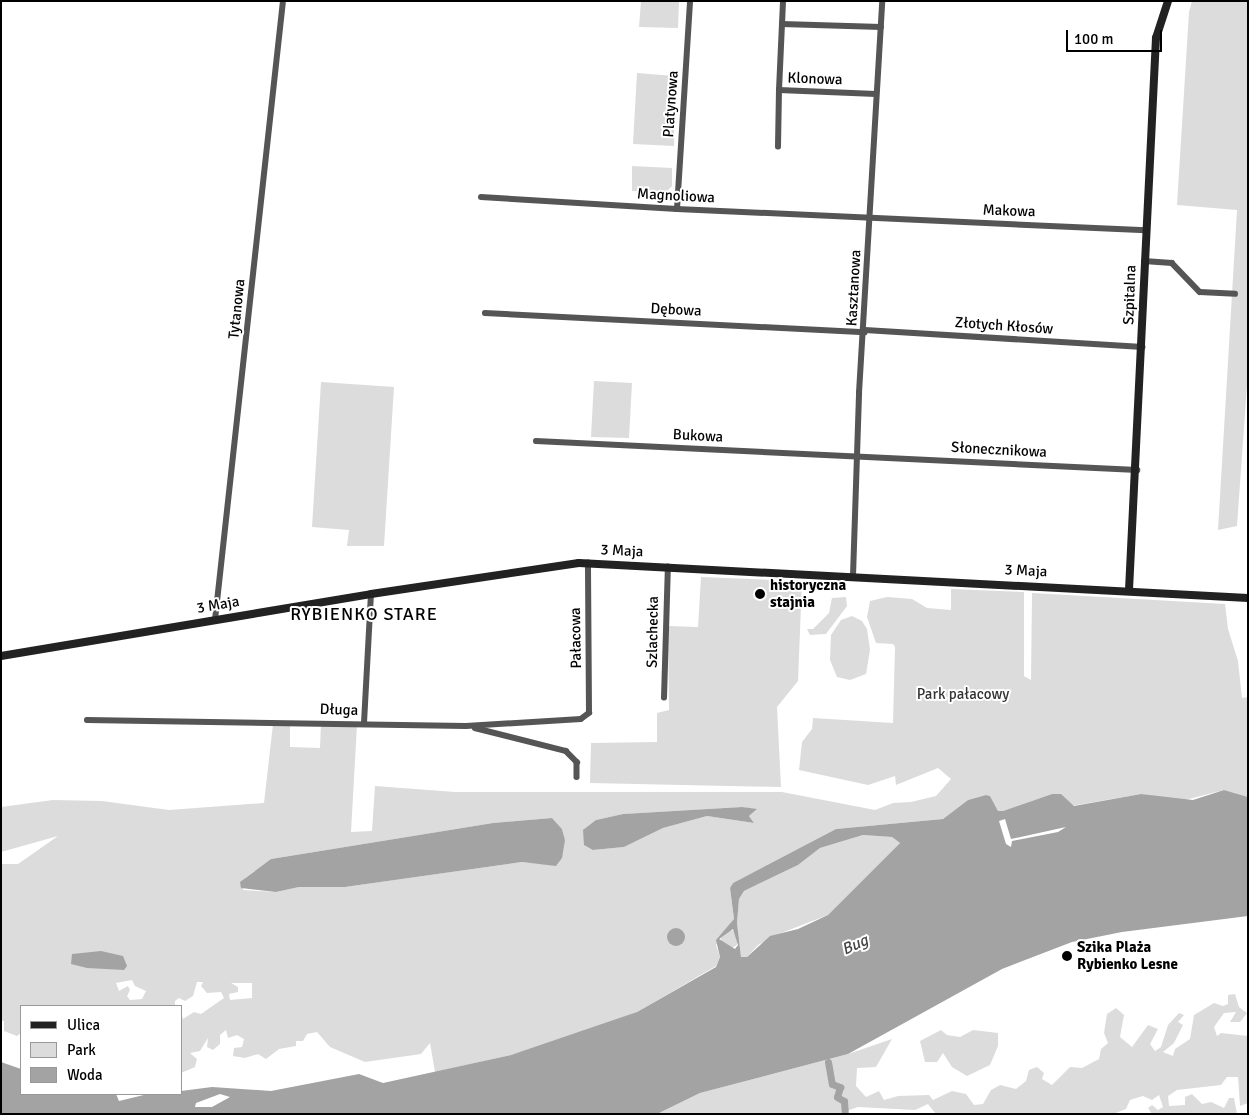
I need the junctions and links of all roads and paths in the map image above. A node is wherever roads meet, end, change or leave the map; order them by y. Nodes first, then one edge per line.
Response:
1 (283, 1) edge
2 (690, 1) edge
3 (783, 1) edge
4 (882, 1) edge
5 (1168, 1) edge
6 (782, 24) junction
7 (881, 27) junction
8 (779, 90) junction
9 (876, 94) junction
10 (778, 147) dead end
11 (481, 196) dead end
12 (677, 209) junction
13 (870, 216) junction
14 (1146, 230) junction
15 (1144, 261) junction
16 (1235, 294) dead end
17 (485, 313) dead end
18 (865, 331) junction
19 (1142, 347) junction
20 (536, 441) dead end
21 (859, 456) junction
22 (1137, 470) junction
23 (588, 563) junction
24 (668, 567) junction
25 (853, 576) junction
26 (1128, 590) junction
27 (371, 594) junction
28 (1248, 598) edge
29 (215, 620) junction
30 (1, 656) edge
31 (664, 698) dead end
32 (589, 714) joint
33 (87, 720) dead end
34 (364, 723) junction
35 (466, 726) junction
36 (577, 777) dead end

1 - 29 street, Tytanowa
2 - 12 street, Platynowa
3 - 6 street
4 - 7 street, Kasztanowa
5 - 14 street, Szpitalna
6 - 7 street
6 - 8 street
7 - 9 street, Kasztanowa
8 - 9 street, Klonowa
8 - 10 street, Klonowa
9 - 13 street, Kasztanowa
11 - 12 street, Magnoliowa
12 - 13 street, Magnoliowa
13 - 14 street, Makowa
13 - 18 street, Kasztanowa
14 - 15 street, Szpitalna
15 - 16 street
15 - 19 street, Szpitalna
17 - 18 street, Dębowa
18 - 19 street, Złotych Kłosów
18 - 21 street, Kasztanowa
19 - 22 street, Szpitalna
20 - 21 street, Bukowa
21 - 22 street, Słonecznikowa
21 - 25 street, Kasztanowa
22 - 26 street, Szpitalna
23 - 24 street, 3 Maja
23 - 27 street, 3 Maja
23 - 32 street, Pałacowa
24 - 25 street, 3 Maja
24 - 31 street, Szlachecka
25 - 26 street, 3 Maja
26 - 28 street, 3 Maja
27 - 29 street, 3 Maja
27 - 34 street
29 - 30 street, 3 Maja
32 - 35 street, Długa
33 - 34 street, Długa
34 - 35 street, Długa
35 - 36 street

